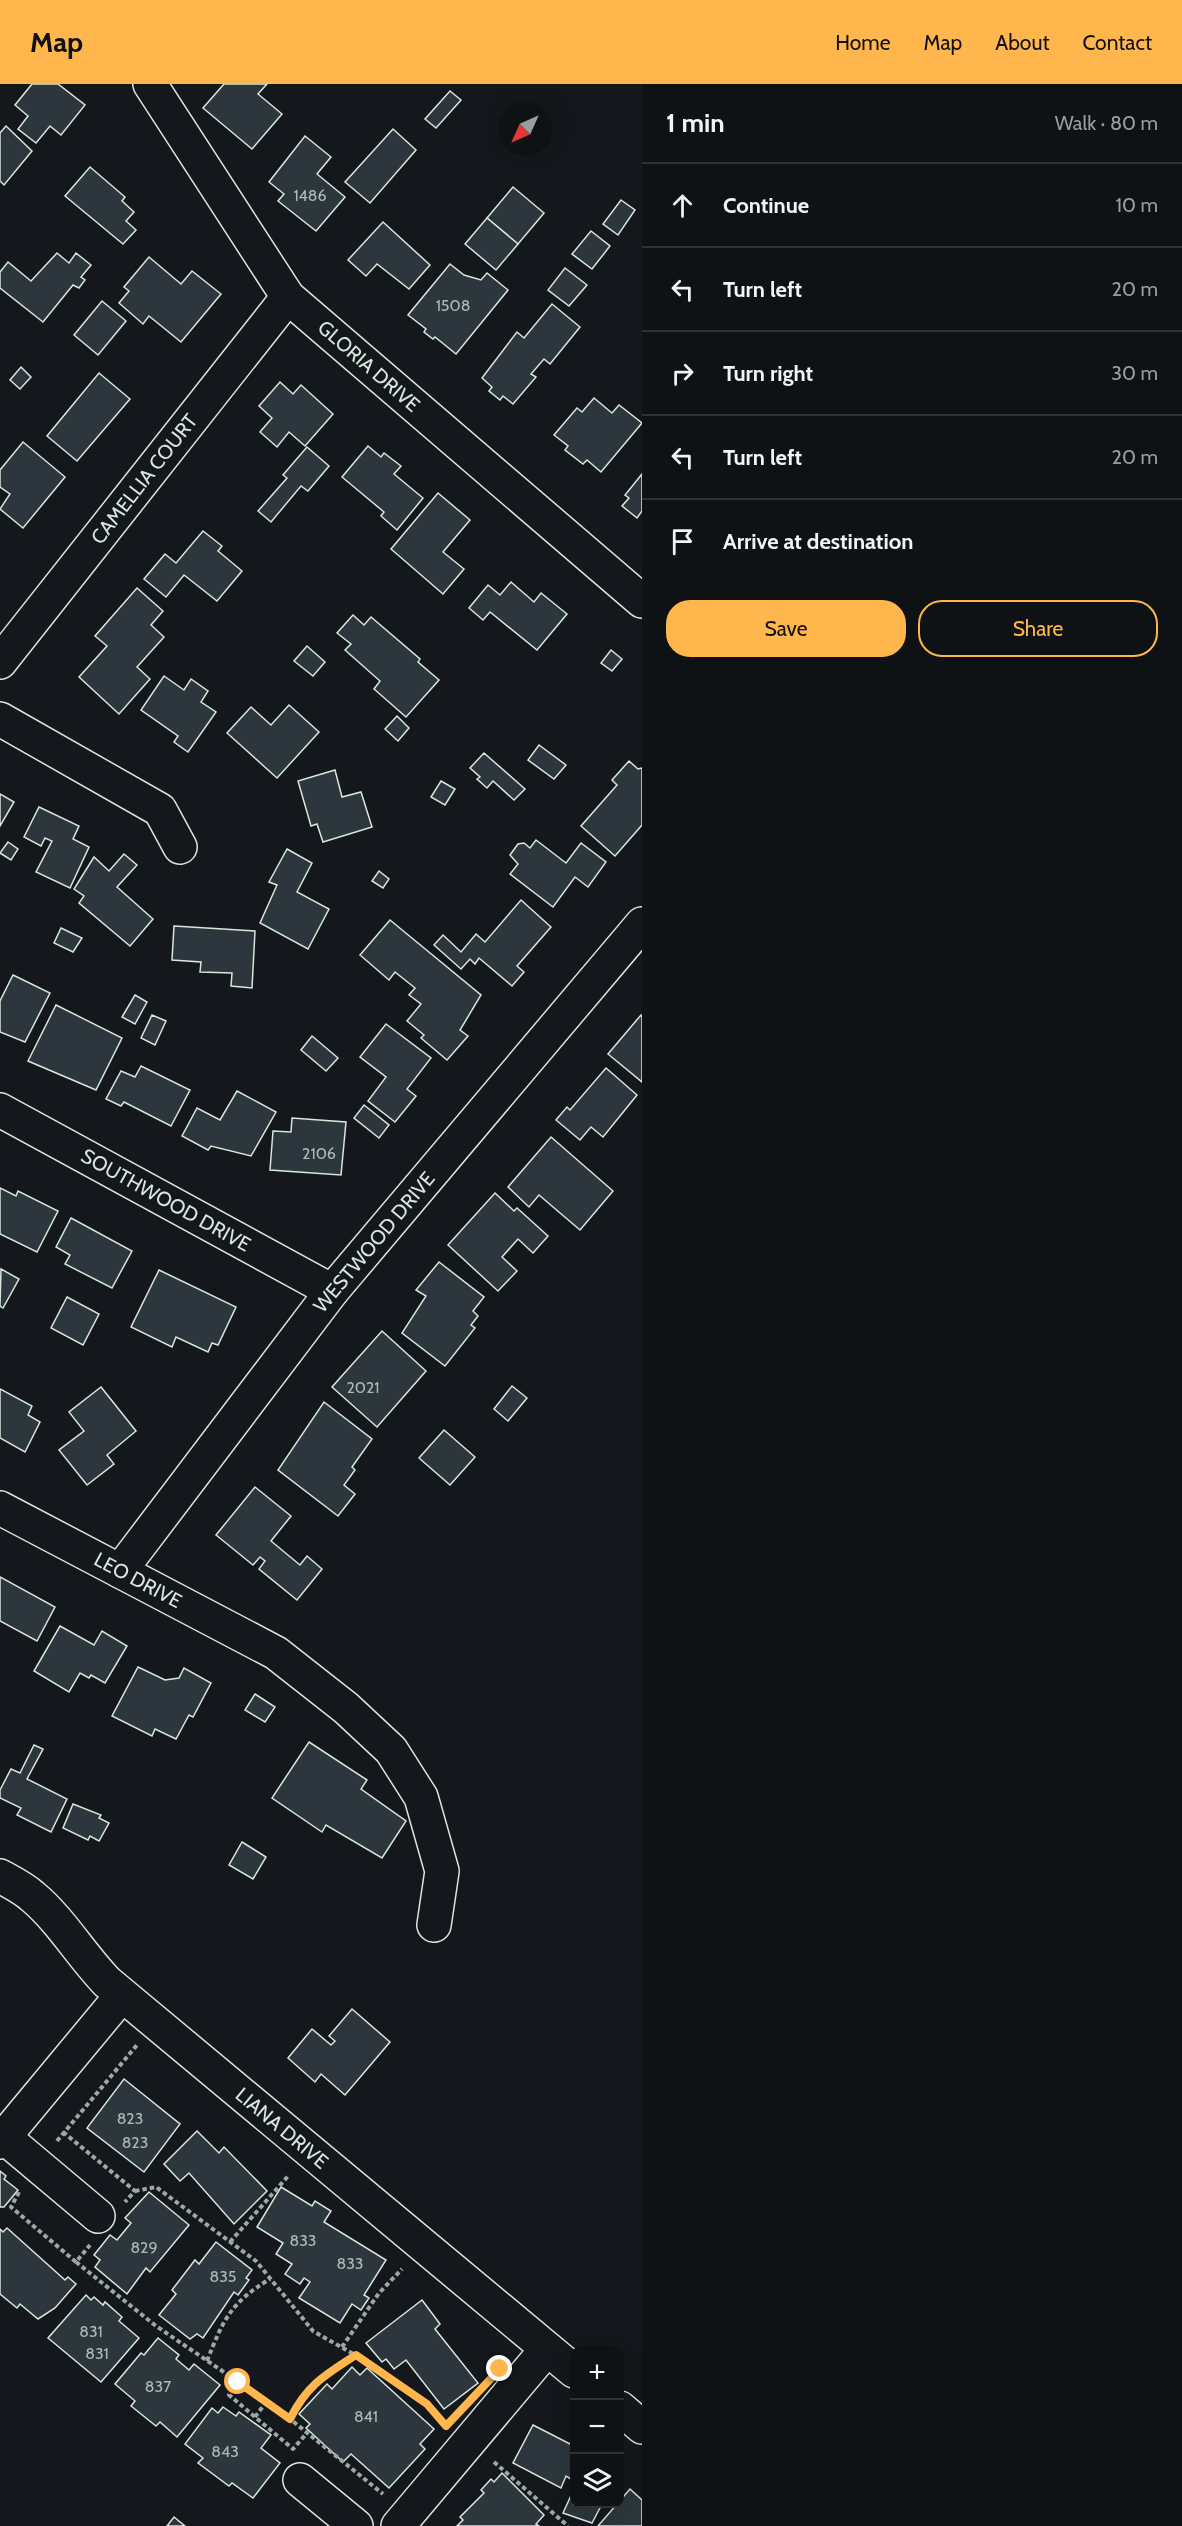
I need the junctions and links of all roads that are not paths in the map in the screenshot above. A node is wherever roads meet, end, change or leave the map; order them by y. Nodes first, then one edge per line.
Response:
1 (150, 84) edge
2 (288, 297) junction
3 (642, 601) edge
4 (0, 662) edge
5 (0, 719) edge
6 (180, 848) dead end
7 (642, 924) edge
8 (0, 1110) edge
9 (332, 1291) junction
10 (0, 1508) edge
11 (120, 1571) junction
12 (0, 1876) edge
13 (434, 1925) dead end
14 (122, 1995) junction
15 (2, 2140) edge
16 (98, 2216) dead end
17 (548, 2349) junction
18 (570, 2368) edge
19 (624, 2411) edge
20 (642, 2427) edge
21 (300, 2480) dead end
22 (393, 2512) edge
23 (356, 2526) edge

1 - 2 street, GLORIA DRIVE
2 - 3 street, GLORIA DRIVE
2 - 4 street, CAMELLIA COURT
5 - 6 street
7 - 9 street, WESTWOOD DRIVE
8 - 9 street, SOUTHWOOD DRIVE
9 - 11 street, WESTWOOD DRIVE
10 - 11 street, LEO DRIVE
11 - 13 street, LEO DRIVE
12 - 14 street, LIANA DRIVE
14 - 15 street
14 - 17 street, LIANA DRIVE
15 - 16 street
17 - 18 street, LIANA DRIVE
17 - 22 street
19 - 20 street
21 - 23 street

